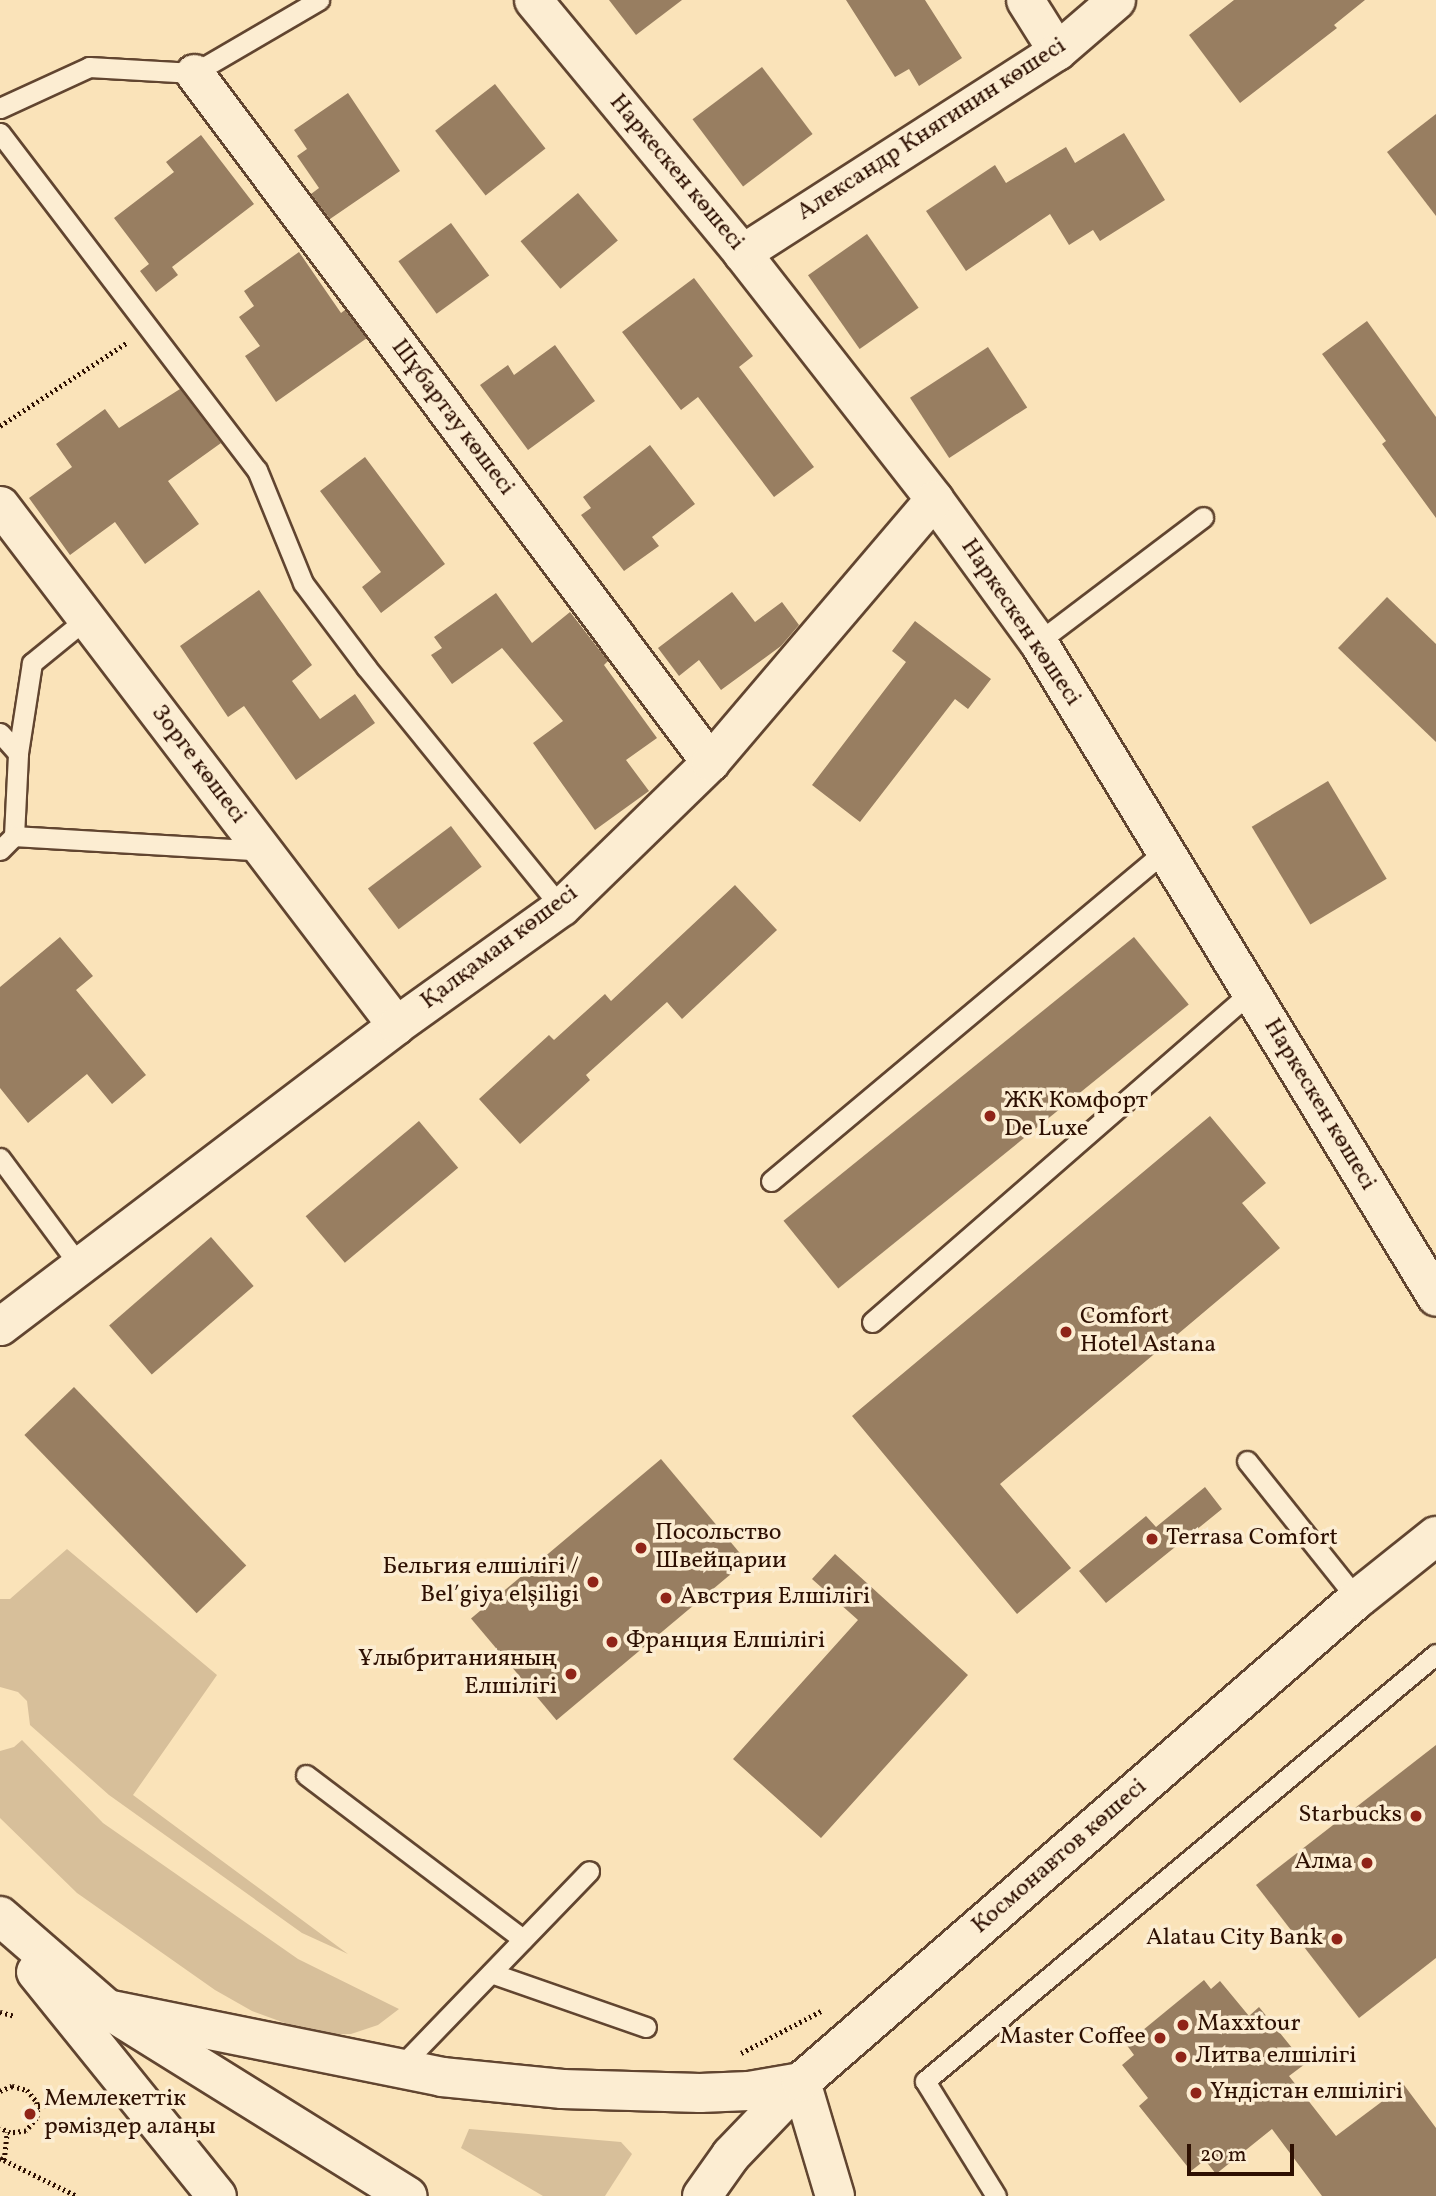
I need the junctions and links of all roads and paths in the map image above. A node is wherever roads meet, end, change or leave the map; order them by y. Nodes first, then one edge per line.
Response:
1 (319, 0) edge
2 (533, 0) edge
3 (1025, 0) edge
4 (1116, 0) edge
5 (1057, 51) junction
6 (194, 73) junction
7 (0, 108) edge
8 (0, 133) edge
9 (742, 253) junction
10 (148, 328) junction
11 (0, 426) edge
12 (934, 499) junction
13 (0, 505) edge
14 (1203, 517) dead end
15 (86, 620) junction
16 (1038, 642) junction
17 (0, 733) edge
18 (18, 753) junction
19 (710, 762) junction
20 (7, 843) edge
21 (264, 851) junction
22 (1165, 851) junction
23 (561, 907) junction
24 (1251, 992) junction
25 (396, 1025) junction
26 (0, 1158) edge
27 (771, 1181) dead end
28 (80, 1266) junction
29 (1436, 1297) edge
30 (872, 1322) dead end
31 (0, 1326) edge
32 (1247, 1461) dead end
33 (1436, 1536) edge
34 (1357, 1599) junction
35 (1436, 1654) edge
36 (306, 1775) dead end
37 (589, 1871) dead end
38 (0, 1916) edge
39 (0, 1927) edge
40 (523, 1939) junction
41 (491, 1973) junction
42 (107, 2009) junction
43 (0, 2011) edge
44 (15, 2016) dead end
45 (646, 2027) dead end
46 (398, 2069) junction
47 (801, 2082) junction
48 (0, 2091) edge
49 (101, 2099) dead end
50 (38, 2106) junction
51 (0, 2128) edge
52 (7, 2132) junction
53 (2, 2159) edge
54 (77, 2196) edge
55 (217, 2196) edge
56 (407, 2196) edge
57 (702, 2196) edge
58 (835, 2196) edge
59 (996, 2196) edge

1 - 6 lane
2 - 9 street, Наркескен көшесі
3 - 5 street
4 - 5 street, Александр Княгинин көшесі
5 - 9 street, Александр Княгинин көшесі
6 - 7 lane
6 - 19 street, Шұбартау көшесі
8 - 10 lane
9 - 12 street, Наркескен көшесі
10 - 11 path
10 - 23 lane
12 - 16 street, Наркескен көшесі
12 - 19 street, Қалқаман көшесі
13 - 15 street, Зорге көшесі
14 - 16 lane
15 - 18 lane
15 - 21 street, Зорге көшесі
16 - 22 street, Наркескен көшесі
17 - 18 lane
18 - 20 lane
19 - 23 street, Қалқаман көшесі
20 - 21 lane
21 - 25 street, Зорге көшесі
22 - 24 street, Наркескен көшесі
22 - 27 lane
23 - 25 street, Қалқаман көшесі
24 - 29 street, Наркескен көшесі
24 - 30 lane
25 - 28 street, Қалқаман көшесі
26 - 28 lane
28 - 31 street, Қалқаман көшесі
32 - 34 lane
33 - 34 street, Космонавтов көшесі
34 - 47 street, Космонавтов көшесі
35 - 59 lane
36 - 40 lane
37 - 40 lane
38 - 42 street
39 - 55 street
40 - 41 lane
41 - 45 lane
41 - 46 lane
42 - 46 street
42 - 56 street
43 - 44 path
46 - 47 street
47 - 57 street, Космонавтов көшесі
47 - 58 street
48 - 50 path
49 - 50 path
50 - 52 path
51 - 52 path
52 - 53 path
53 - 54 path

